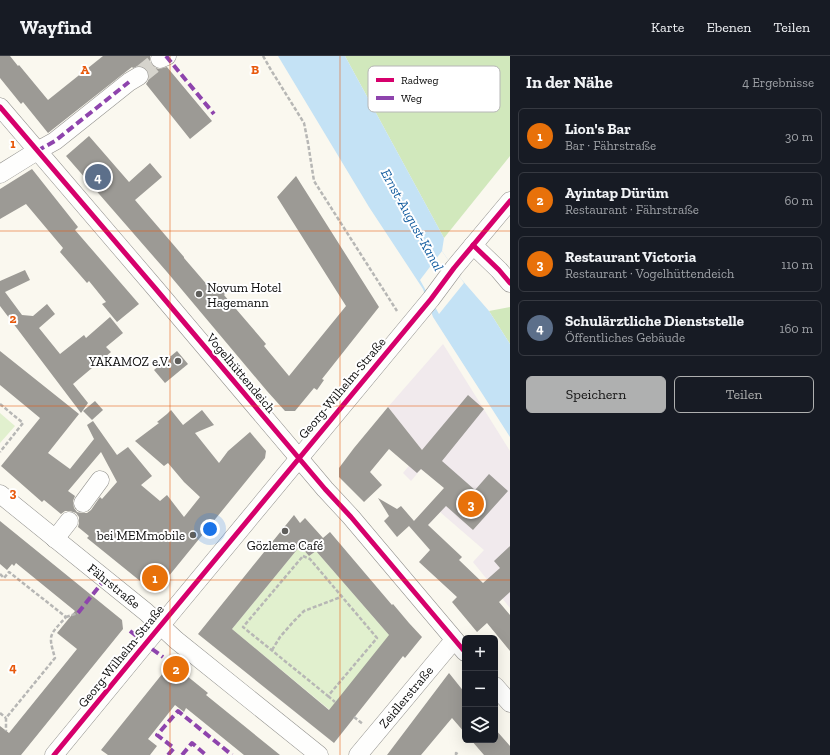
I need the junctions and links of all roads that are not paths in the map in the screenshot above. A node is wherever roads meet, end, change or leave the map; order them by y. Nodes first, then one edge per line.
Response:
1 (134, 79) tunnel mouth
2 (0, 108) edge
3 (37, 150) junction
4 (0, 174) edge
5 (510, 201) edge
6 (473, 245) junction
7 (510, 283) edge
8 (299, 458) junction
9 (100, 480) dead end
10 (0, 494) edge
11 (83, 503) dead end
12 (69, 521) dead end
13 (55, 539) junction
14 (160, 626) junction
15 (459, 646) edge
16 (498, 689) edge
17 (510, 703) edge
18 (54, 755) edge
19 (319, 755) edge
20 (358, 755) edge

1 - 3 street
2 - 3 street, Vogelhüttendeich
3 - 4 street
3 - 8 street, Vogelhüttendeich
5 - 6 street, Georg-Wilhelm-Straße
6 - 7 street
6 - 8 street, Georg-Wilhelm-Straße
8 - 14 street, Georg-Wilhelm-Straße
8 - 15 street, Vogelhüttendeich
9 - 11 street
10 - 13 street, Fährstraße
12 - 13 street
13 - 14 street, Fährstraße
14 - 18 street, Georg-Wilhelm-Straße
14 - 19 street, Fährstraße
15 - 20 street, Zeidlerstraße
16 - 17 street

